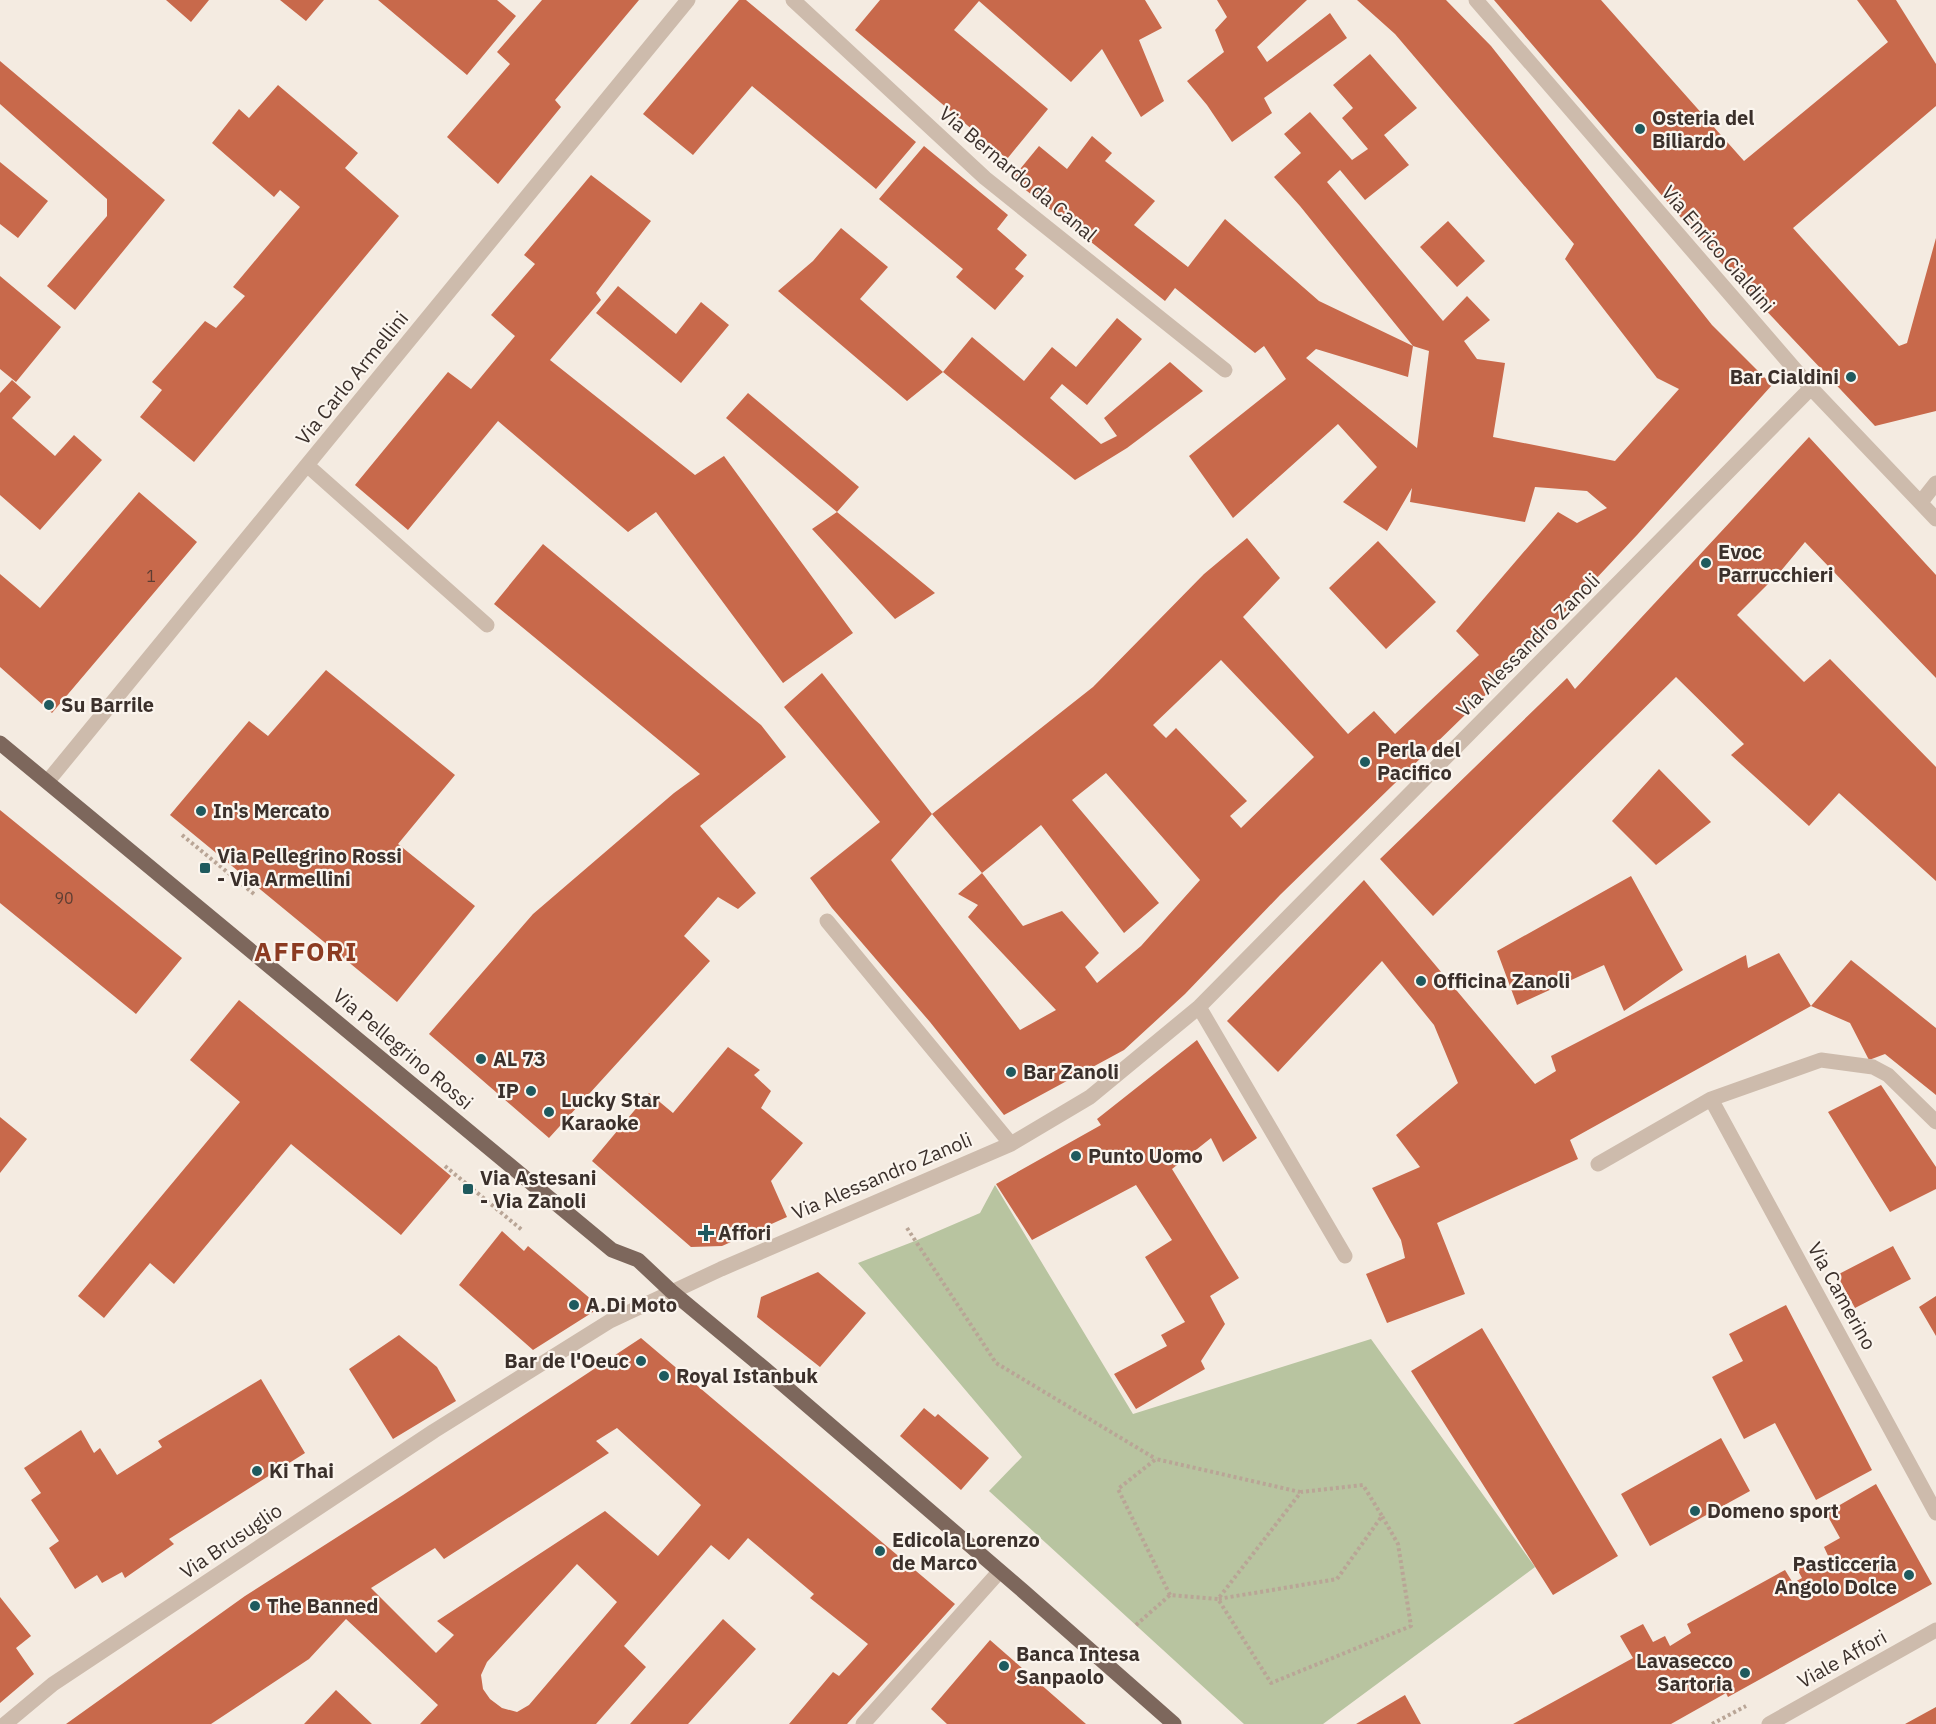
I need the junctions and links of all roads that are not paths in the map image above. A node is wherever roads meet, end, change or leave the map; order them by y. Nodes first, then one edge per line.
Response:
1 (687, 0) edge
2 (793, 0) edge
3 (1476, 0) edge
4 (1225, 370) dead end
5 (1811, 388) junction
6 (308, 466) junction
7 (1936, 483) edge
8 (1922, 502) junction
9 (1936, 519) edge
10 (487, 625) dead end
11 (0, 743) edge
12 (48, 781) junction
13 (827, 921) dead end
14 (1199, 1007) junction
15 (1711, 1099) junction
16 (1936, 1122) edge
17 (1011, 1144) junction
18 (1598, 1164) dead end
19 (1345, 1256) dead end
20 (671, 1291) junction
21 (1936, 1513) edge
22 (999, 1572) junction
23 (1936, 1630) edge
24 (5, 1724) edge
25 (863, 1724) edge
26 (1174, 1724) edge
27 (1768, 1724) edge

1 - 6 street, Via Carlo Armellini
2 - 4 street, Via Bernardo da Canal
3 - 5 street, Via Enrico Cialdini
5 - 8 street, Via Enrico Cialdini
5 - 14 street, Via Alessandro Zanoli
6 - 10 street
6 - 12 street, Via Carlo Armellini
7 - 8 street
8 - 9 street, Via Enrico Cialdini
11 - 12 main road, Via Pellegrino Rossi
12 - 20 main road, Via Pellegrino Rossi
13 - 17 street, Via Alessandro Zanoli
14 - 17 street, Via Alessandro Zanoli
14 - 19 street
15 - 16 street
15 - 18 street
15 - 21 street, Via Camerino
17 - 20 street, Via Alessandro Zanoli
20 - 22 main road, Via Pellegrino Rossi
20 - 24 street, Via Brusuglio
22 - 25 street
22 - 26 main road, Via Pellegrino Rossi
23 - 27 street, Viale Affori

